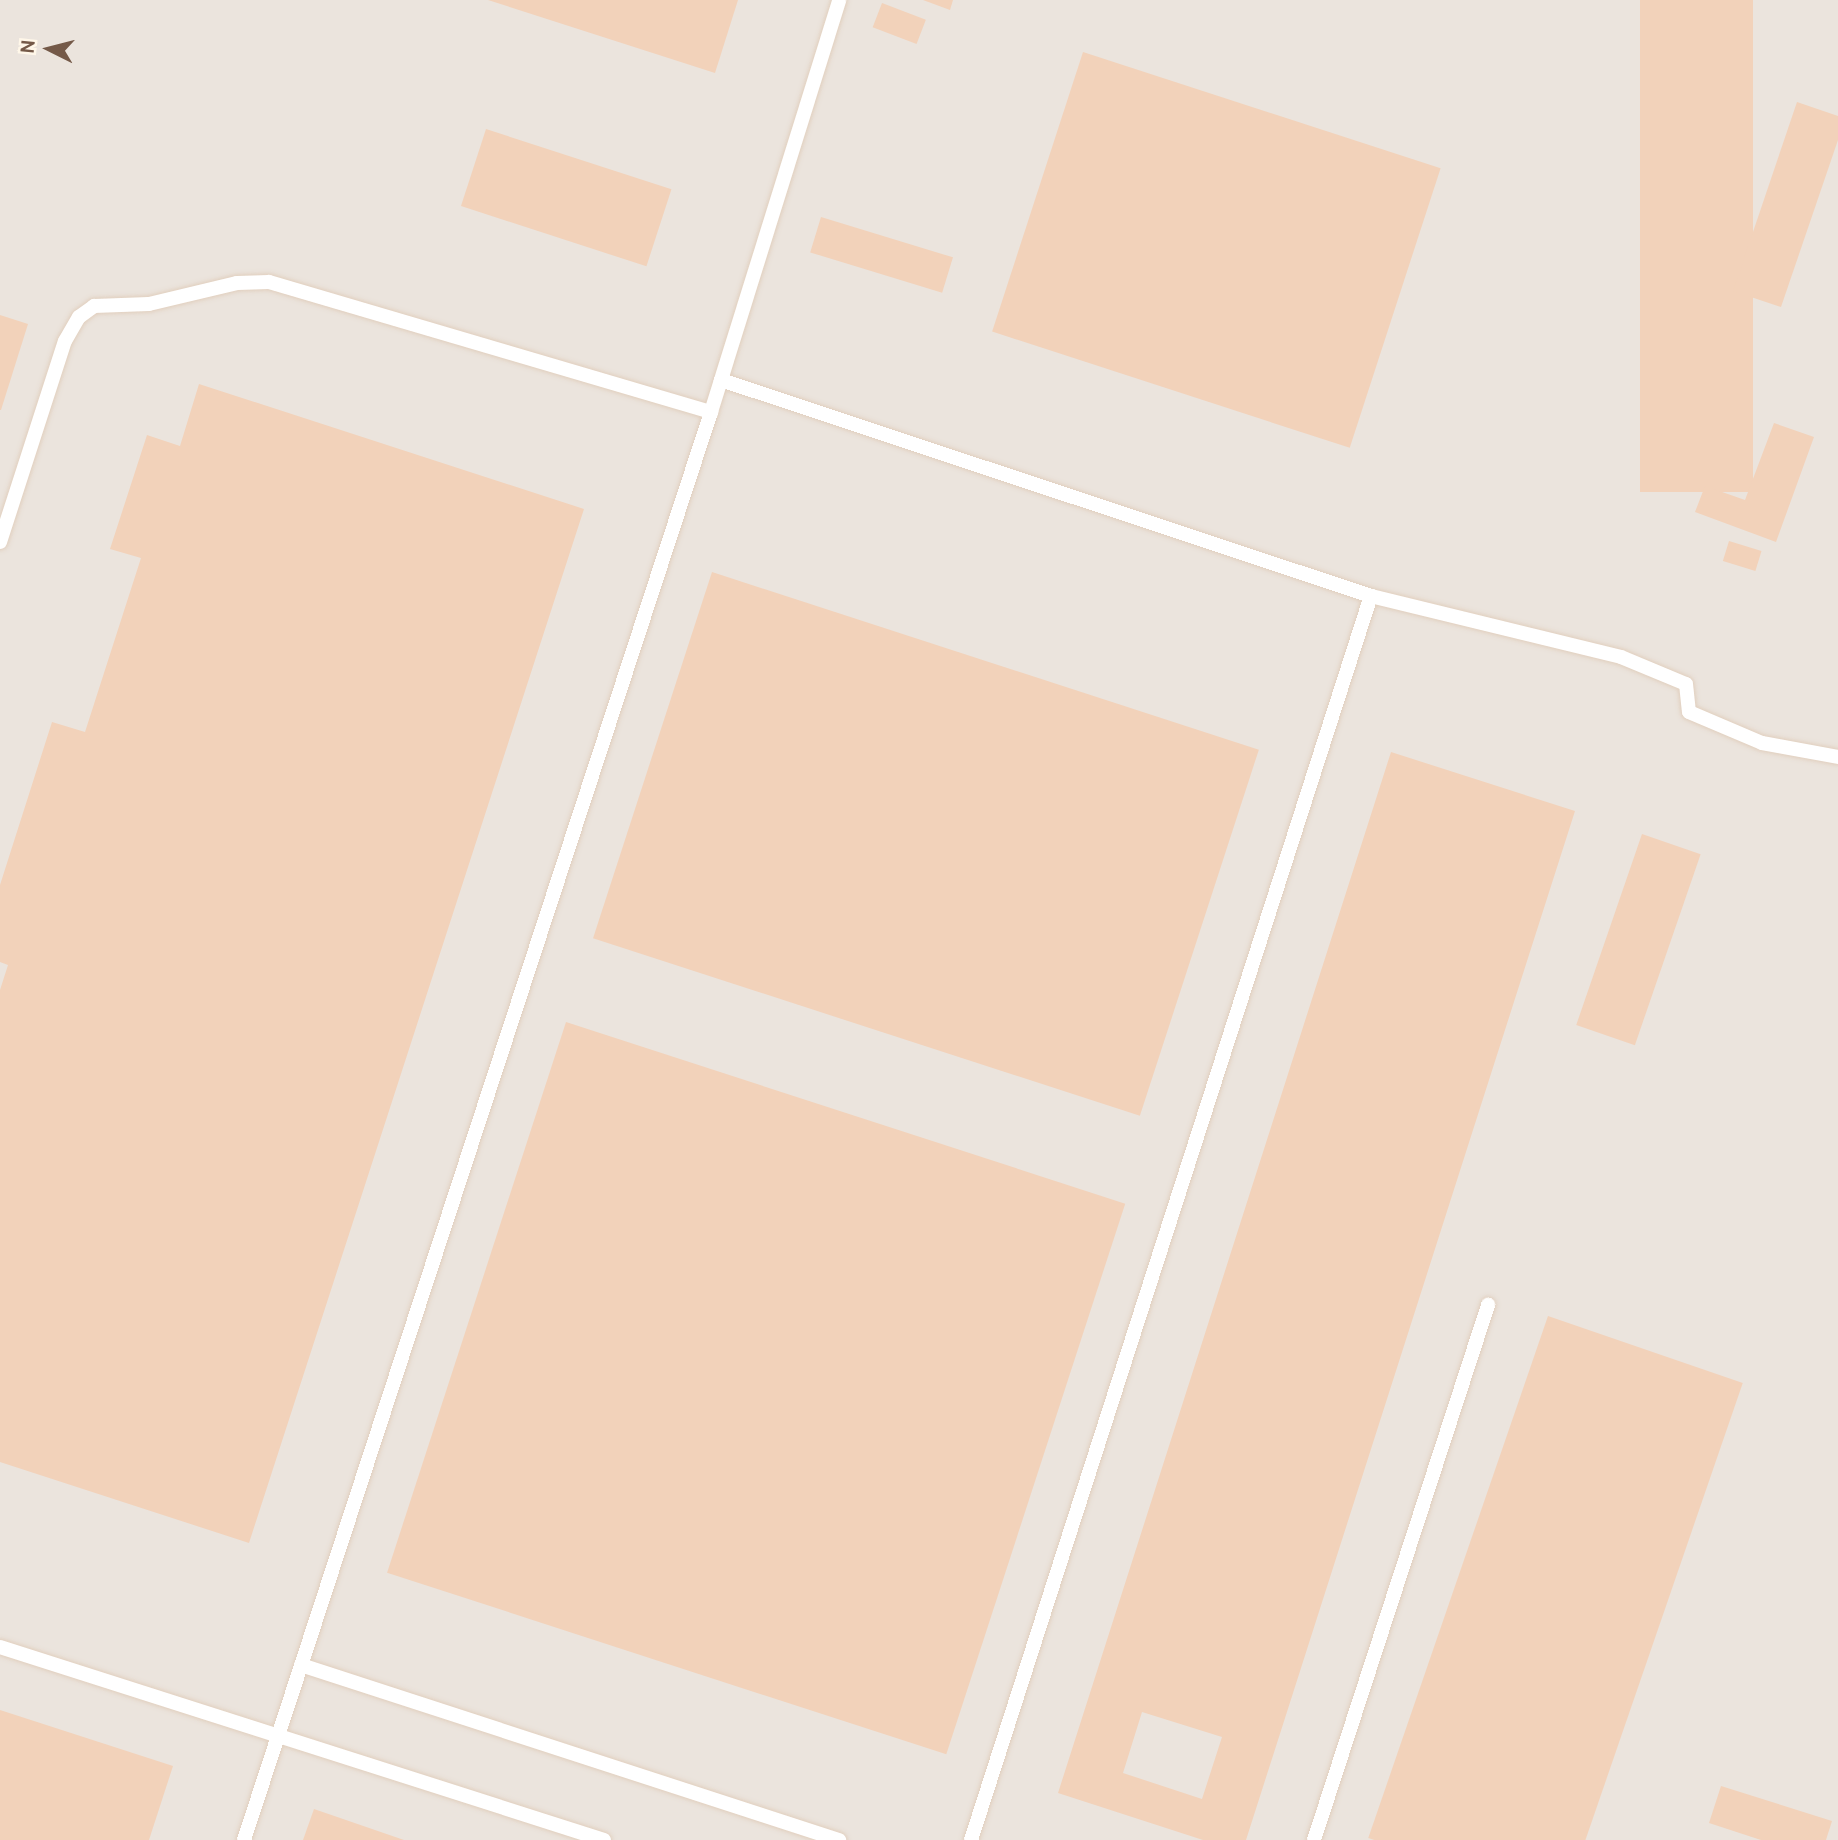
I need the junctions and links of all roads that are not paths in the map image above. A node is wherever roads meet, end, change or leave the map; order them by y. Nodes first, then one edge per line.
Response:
1 (839, 0) edge
2 (720, 380) junction
3 (711, 412) junction
4 (0, 541) edge
5 (1371, 596) junction
6 (1838, 757) edge
7 (1488, 1305) dead end
8 (0, 1647) edge
9 (301, 1665) junction
10 (278, 1734) junction
11 (244, 1840) edge
12 (604, 1840) edge
13 (839, 1840) edge
14 (971, 1840) edge
15 (1314, 1840) edge

1 - 2 lane
2 - 3 lane
2 - 5 lane
3 - 4 lane
3 - 9 lane
5 - 6 lane
5 - 14 lane
7 - 15 lane
8 - 10 lane
9 - 10 lane
9 - 13 lane
10 - 11 lane
10 - 12 lane

